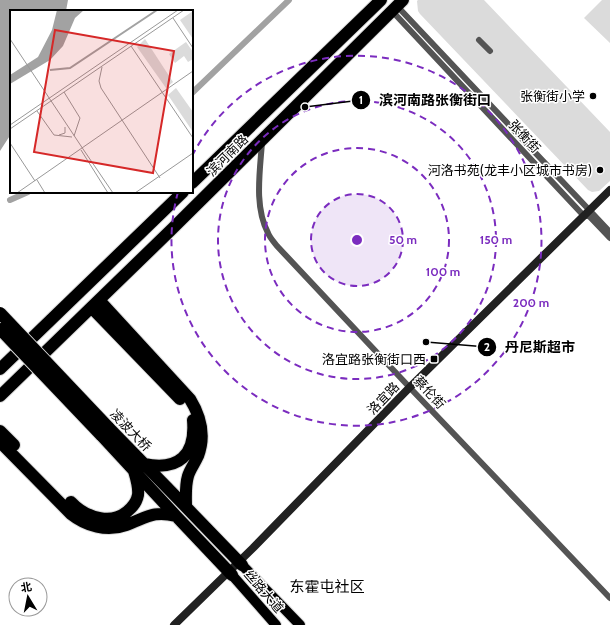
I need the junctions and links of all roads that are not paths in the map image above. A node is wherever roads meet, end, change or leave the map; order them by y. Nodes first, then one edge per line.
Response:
1 (381, 0) edge
2 (398, 6) edge
3 (479, 40) dead end
4 (490, 51) dead end
5 (261, 115) junction
6 (275, 128) junction
7 (262, 140) junction
8 (193, 182) edge
9 (610, 190) edge
10 (182, 193) edge
11 (610, 196) edge
12 (589, 214) junction
13 (610, 232) edge
14 (610, 238) edge
15 (96, 304) junction
16 (0, 313) edge
17 (0, 329) edge
18 (0, 369) edge
19 (411, 389) junction
20 (0, 396) edge
21 (0, 431) edge
22 (104, 431) junction
23 (0, 442) edge
24 (139, 467) junction
25 (186, 507) junction
26 (176, 516) junction
27 (240, 564) junction
28 (231, 573) junction
29 (610, 598) edge
30 (174, 625) edge
31 (181, 625) edge
32 (276, 625) edge
33 (300, 625) edge

1 - 5 highway, 滨河南路
2 - 6 highway, 滨河南路
2 - 12 street, 张衡街
3 - 4 street
5 - 6 highway
5 - 8 highway, 滨河南路
6 - 7 highway, 滨河南路
7 - 15 highway, 滨河南路
7 - 19 street, 蔡伦街
9 - 12 street, 洛宜路
10 - 18 highway
11 - 12 street, 洛宜路
12 - 13 street, 张衡街
12 - 14 street, 张衡街
12 - 19 street, 洛宜路
15 - 20 highway, 滨河南路
15 - 24 highway
15 - 25 highway
16 - 22 highway, 凌波大桥, bridge
17 - 22 highway, 凌波大桥, bridge
19 - 27 street, 洛宜路
19 - 29 street, 蔡伦街
21 - 24 highway
22 - 24 highway, 凌波大桥
23 - 26 highway
24 - 25 highway, 凌波大桥
24 - 26 highway, 凌波大桥
25 - 27 highway, 凌波大桥
26 - 28 highway, 凌波大桥
27 - 28 street, 洛宜路
27 - 33 main road, 丝路大道
28 - 30 street, 洛宜路
28 - 31 street, 洛宜路
28 - 32 main road, 丝路大道

